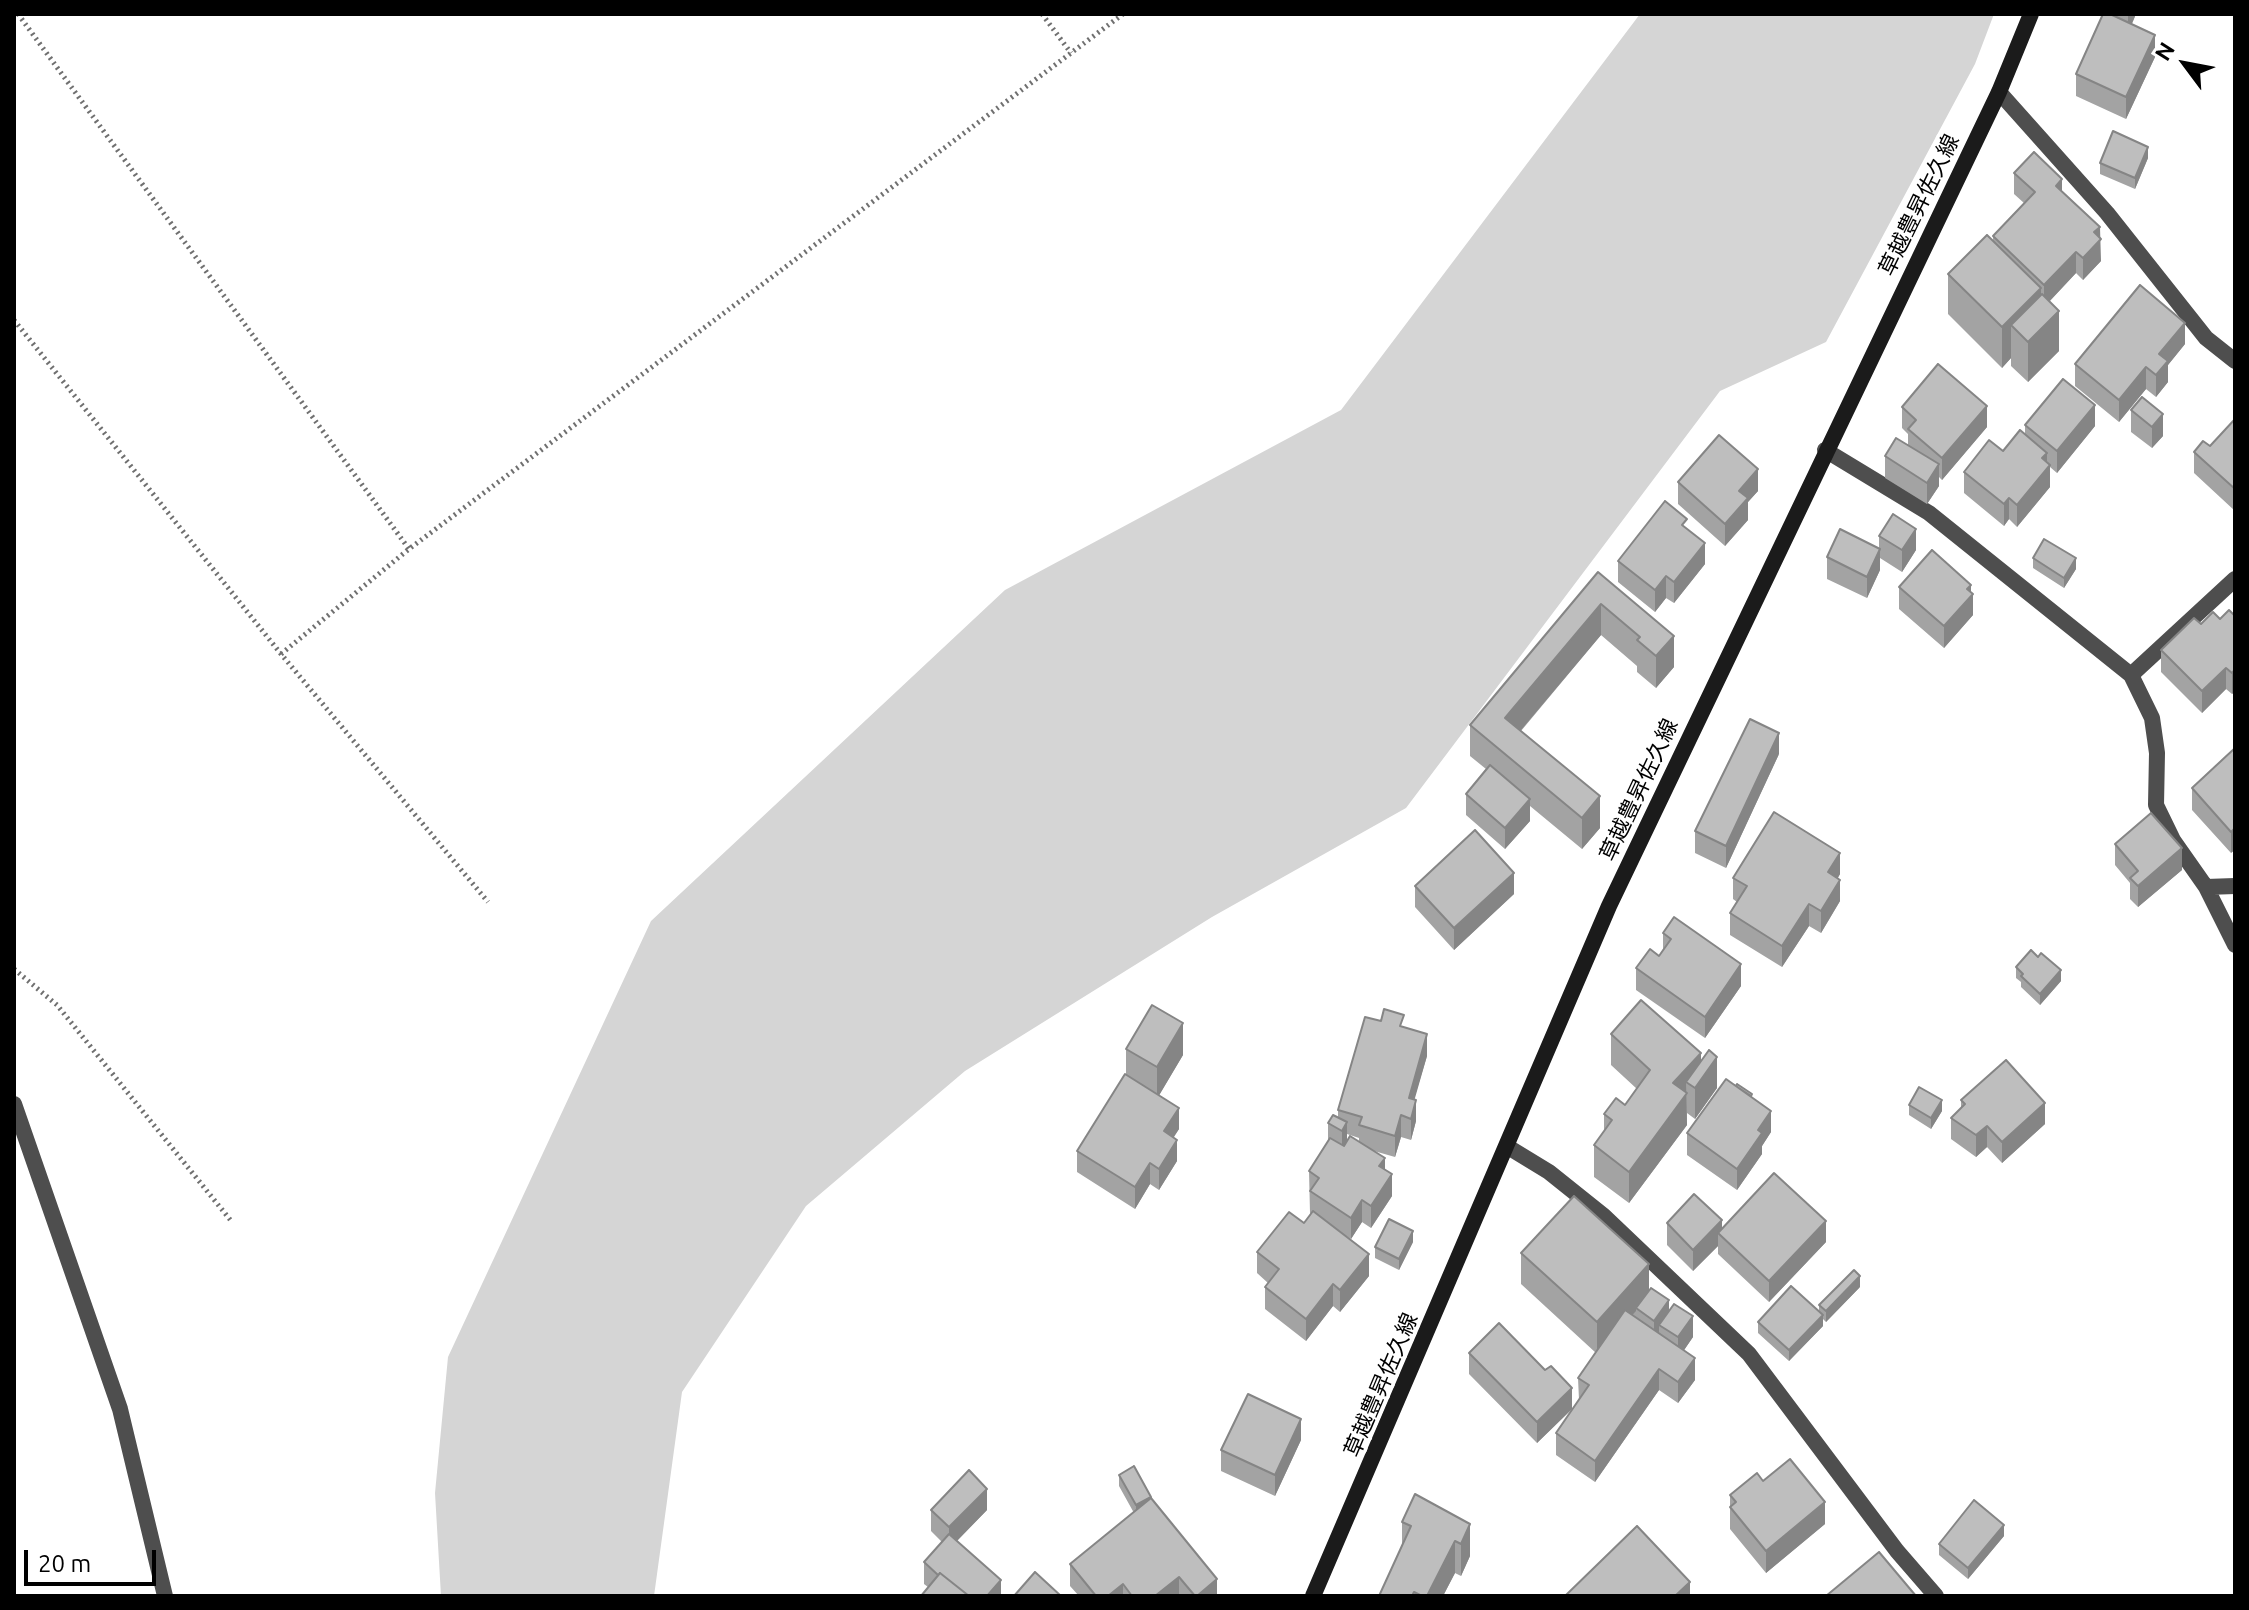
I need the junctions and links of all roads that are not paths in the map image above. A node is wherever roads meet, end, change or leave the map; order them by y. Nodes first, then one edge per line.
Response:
1 (2031, 14) edge
2 (1999, 92) junction
3 (2235, 361) edge
4 (1825, 450) junction
5 (2235, 579) edge
6 (2131, 675) junction
7 (2235, 886) edge
8 (2206, 887) junction
9 (2235, 945) edge
10 (14, 1104) edge
11 (1508, 1147) junction
12 (165, 1596) edge
13 (1313, 1596) edge
14 (1936, 1596) edge

1 - 2 main road, 草越豊昇佐久線
2 - 3 street
2 - 4 main road, 草越豊昇佐久線
4 - 6 street
4 - 11 main road, 草越豊昇佐久線
5 - 6 street
6 - 8 street
7 - 8 street
8 - 9 street
10 - 12 street
11 - 13 main road, 草越豊昇佐久線
11 - 14 street

